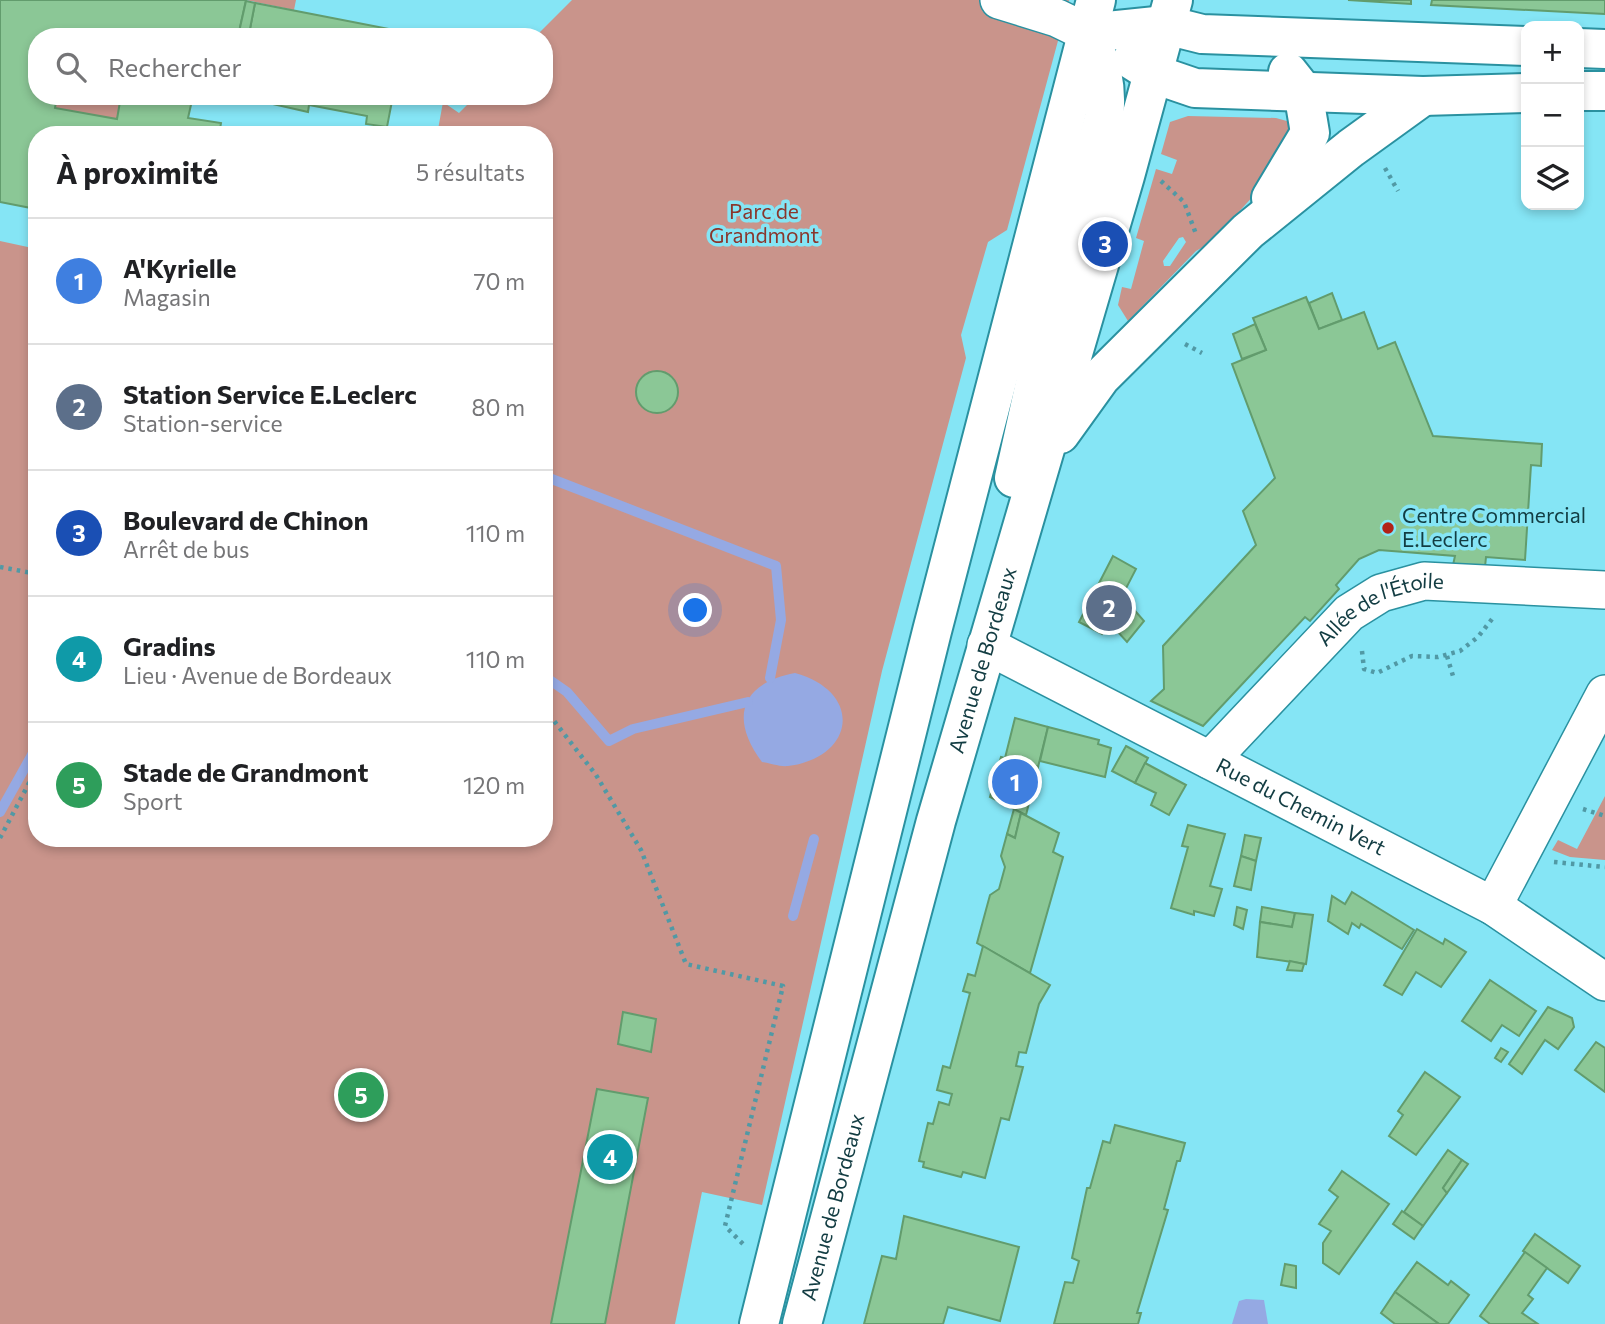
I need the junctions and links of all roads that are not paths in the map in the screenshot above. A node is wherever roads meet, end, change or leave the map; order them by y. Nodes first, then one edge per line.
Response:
1 (999, 0) edge
2 (1154, 13) edge
3 (1092, 17) edge
4 (1247, 36) junction
5 (1521, 46) edge
6 (1584, 48) edge
7 (1605, 49) edge
8 (1154, 74) junction
9 (1303, 90) junction
10 (1584, 91) edge
11 (1605, 91) edge
12 (1521, 93) edge
13 (1423, 96) junction
14 (1248, 231) junction
15 (1041, 466) junction
16 (1012, 561) junction
17 (1605, 590) edge
18 (986, 645) junction
19 (1605, 694) edge
20 (1210, 760) junction
21 (1493, 906) junction
22 (1605, 982) edge
23 (759, 1324) edge
24 (802, 1324) edge

1 - 3 street
2 - 3 main road
2 - 4 main road
2 - 8 main road, Avenue de Bordeaux
3 - 8 main road
3 - 16 main road
3 - 23 main road, Avenue de Bordeaux
4 - 5 main road
4 - 9 main road
6 - 7 main road
8 - 9 main road
8 - 15 main road, Avenue de Bordeaux
9 - 13 main road
9 - 14 main road
10 - 11 main road
12 - 13 main road
13 - 14 main road
14 - 15 main road
15 - 16 main road, Avenue de Bordeaux
16 - 18 main road, Avenue de Bordeaux
17 - 20 street, Allée de l'Étoile
18 - 20 street, Rue du Chemin Vert
18 - 24 main road, Avenue de Bordeaux
19 - 21 street
20 - 21 street, Rue du Chemin Vert
21 - 22 street, Rue du Chemin Vert

